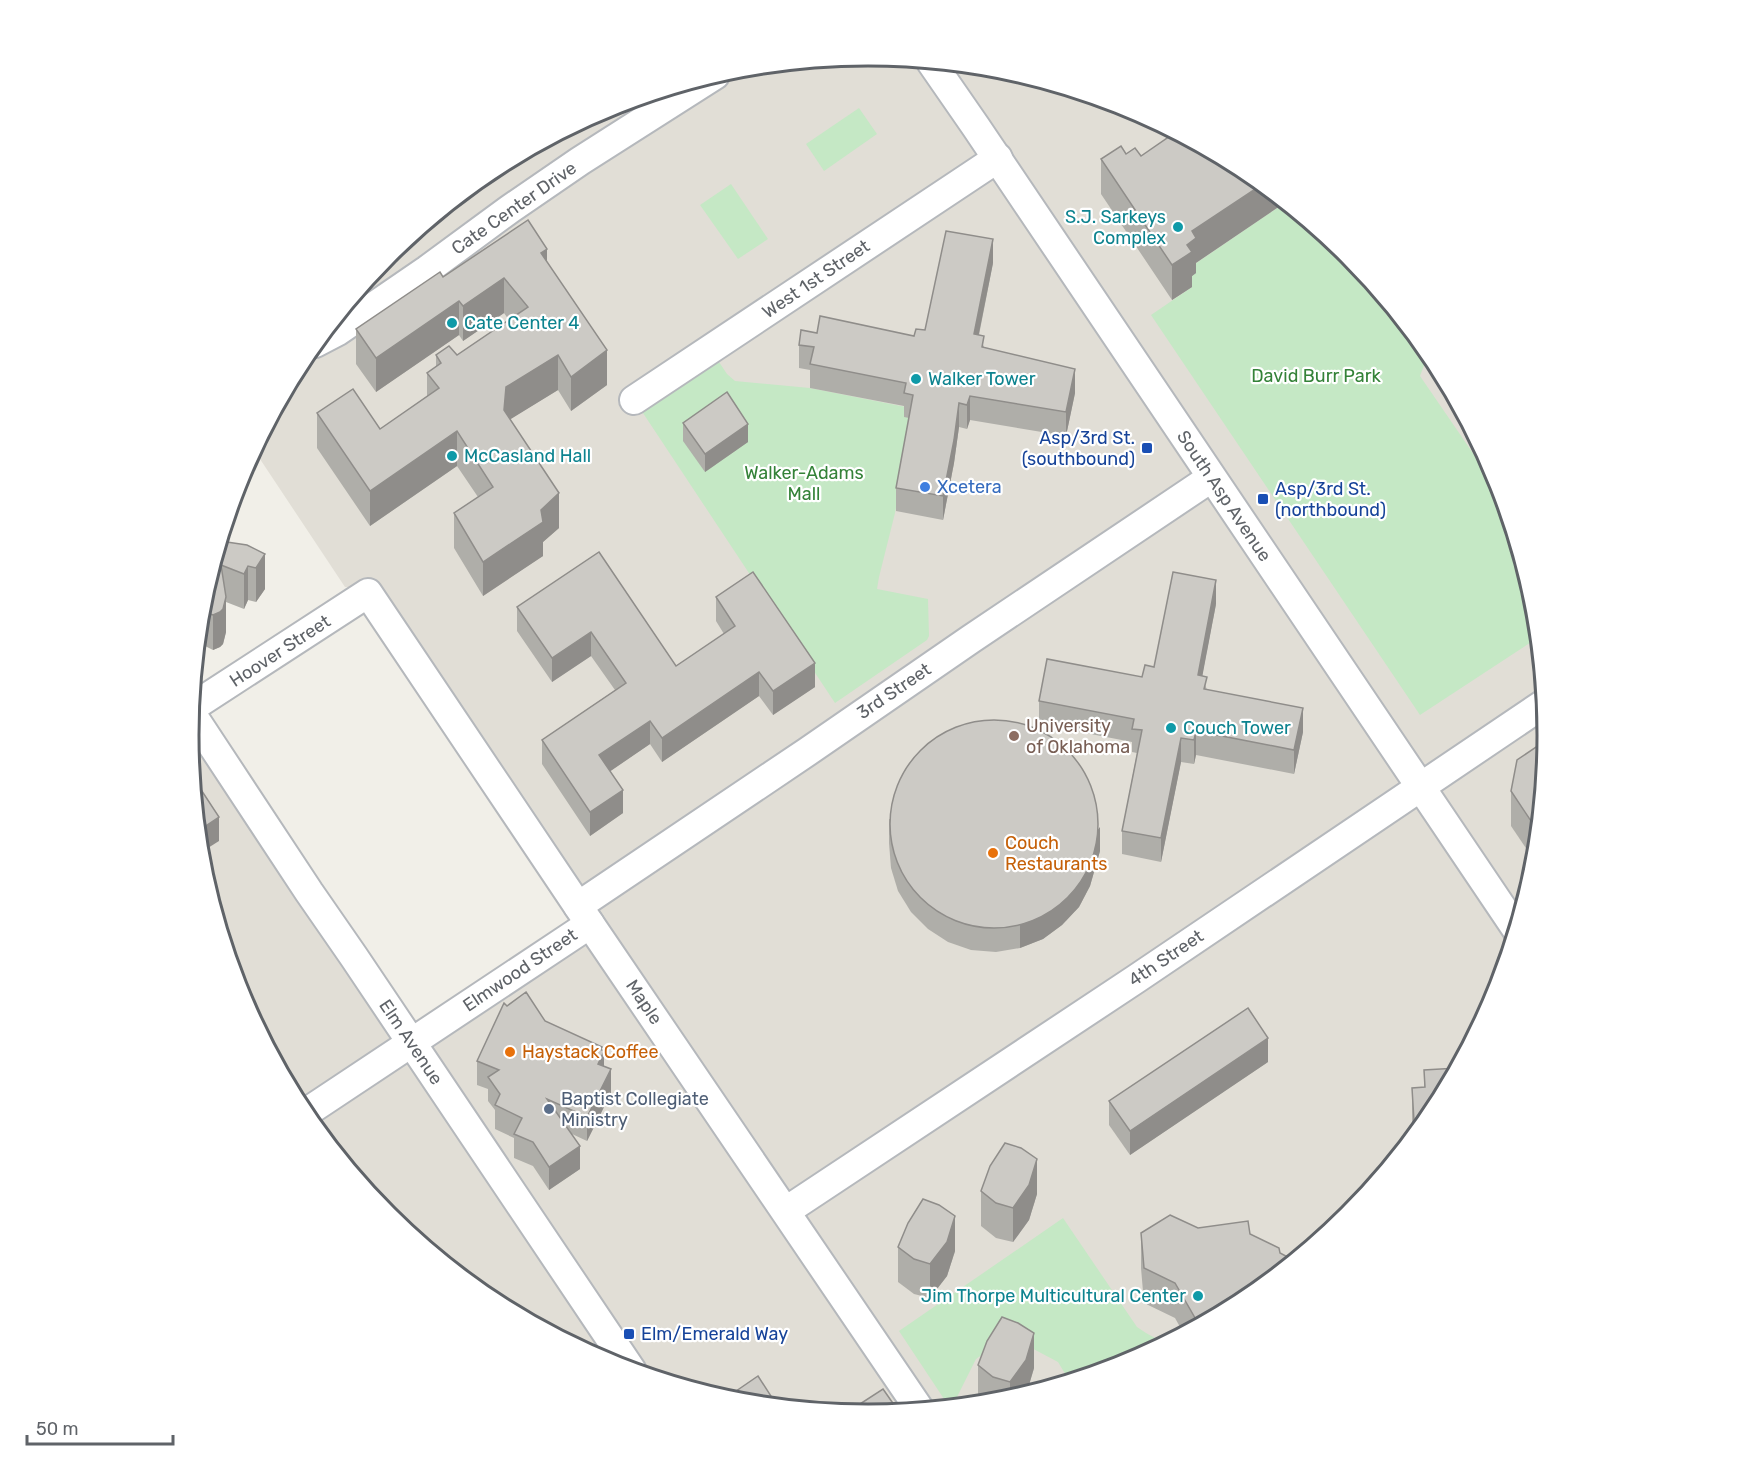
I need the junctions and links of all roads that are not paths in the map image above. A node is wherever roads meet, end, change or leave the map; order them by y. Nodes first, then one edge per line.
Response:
1 (936, 70) edge
2 (691, 90) edge
3 (998, 158) junction
4 (333, 334) edge
5 (634, 400) dead end
6 (1211, 478) junction
7 (368, 593) joint
8 (200, 702) edge
9 (1537, 708) edge
10 (199, 725) edge
11 (1421, 786) junction
12 (584, 915) junction
13 (1511, 921) edge
14 (412, 1043) junction
15 (313, 1108) edge
16 (786, 1211) junction
17 (623, 1358) edge
18 (916, 1404) edge

1 - 3 street, South Asp Avenue
2 - 4 street, Cate Center Drive
3 - 5 street, West 1st Street
3 - 6 street, South Asp Avenue
6 - 11 street, South Asp Avenue
6 - 12 street, 3rd Street
7 - 8 street, Hoover Street
7 - 12 street, Maple
9 - 11 street, 4th Street
10 - 14 street, Elm Avenue
11 - 13 street, South Asp Avenue
11 - 16 street, 4th Street
12 - 14 street, Elmwood Street
12 - 16 street, Maple
14 - 15 street, Elmwood Street
14 - 17 street, Elm Avenue
16 - 18 street, Maple

